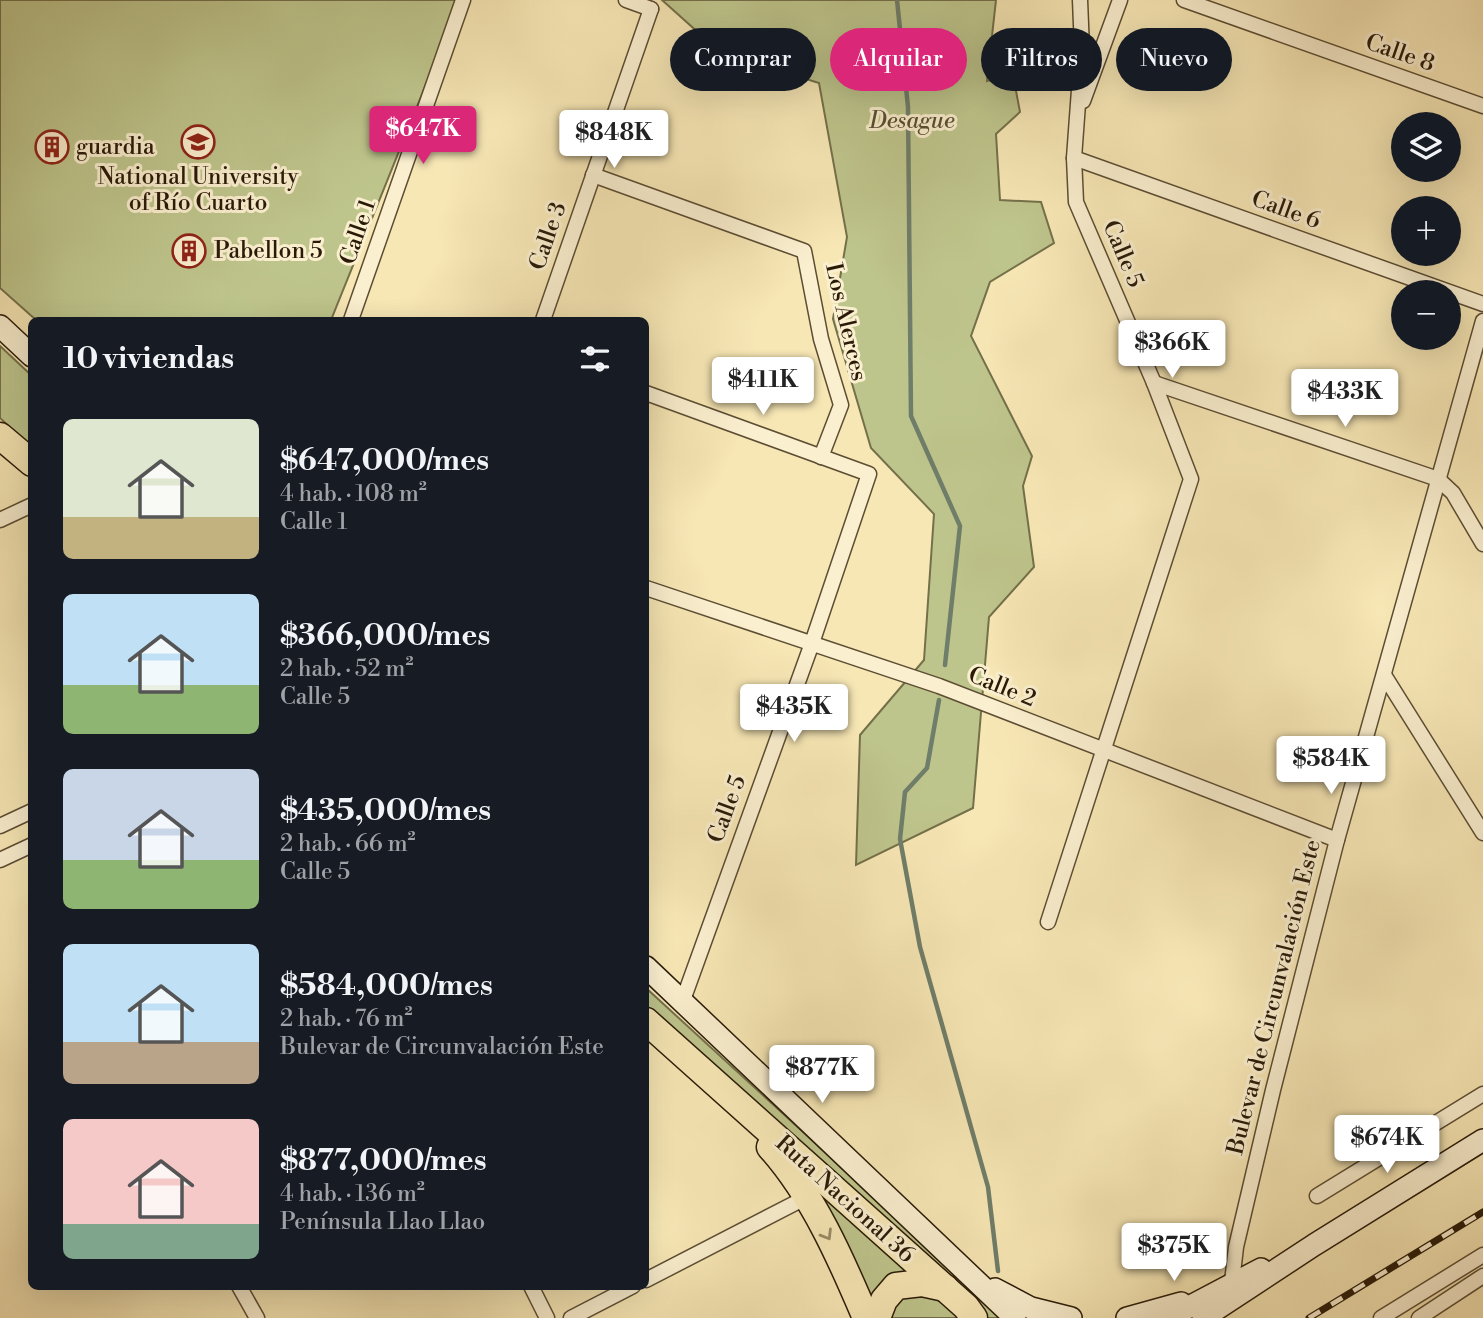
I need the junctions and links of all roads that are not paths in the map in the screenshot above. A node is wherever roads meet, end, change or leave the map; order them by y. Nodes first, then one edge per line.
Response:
1 (463, 0) edge
2 (626, 0) edge
3 (1080, 0) edge
4 (1120, 0) edge
5 (1184, 0) edge
6 (656, 4) edge
7 (1483, 106) edge
8 (1076, 119) junction
9 (1074, 158) junction
10 (593, 175) junction
11 (1483, 304) edge
12 (352, 317) edge
13 (544, 317) edge
14 (1483, 321) edge
15 (0, 326) edge
16 (28, 352) edge
17 (1154, 383) junction
18 (649, 394) edge
19 (0, 436) edge
20 (821, 457) junction
21 (28, 460) edge
22 (1438, 479) junction
23 (28, 507) edge
24 (0, 520) edge
25 (1483, 544) edge
26 (649, 588) edge
27 (811, 646) junction
28 (1384, 675) junction
29 (1102, 751) junction
30 (28, 813) edge
31 (0, 826) edge
32 (1483, 833) edge
33 (1337, 839) junction
34 (28, 847) edge
35 (0, 860) edge
36 (1048, 922) dead end
37 (649, 970) edge
38 (683, 1000) junction
39 (649, 1024) edge
40 (713, 1083) junction
41 (1483, 1094) edge
42 (1483, 1140) edge
43 (1317, 1196) dead end
44 (805, 1198) junction
45 (1314, 1245) junction
46 (1483, 1255) edge
47 (968, 1275) junction
48 (1483, 1276) edge
49 (649, 1277) edge
50 (1232, 1282) junction
51 (945, 1288) junction
52 (241, 1290) edge
53 (533, 1290) edge
54 (625, 1290) edge
55 (257, 1318) edge
56 (547, 1318) edge
57 (571, 1318) edge
58 (866, 1318) edge
59 (877, 1318) edge
60 (974, 1318) edge
61 (1015, 1318) edge
62 (1071, 1318) edge
63 (1127, 1318) edge
64 (1168, 1318) edge
65 (1203, 1318) edge
66 (1381, 1318) edge
67 (1419, 1318) edge

1 - 12 street, Calle 1
2 - 6 street
3 - 8 street, Calle 5
4 - 8 street
5 - 7 street, Calle 8
6 - 10 street, Calle 3
8 - 9 street, Calle 5
9 - 11 street, Calle 6
9 - 17 street, Calle 5
10 - 13 street, Calle 3
10 - 20 street, Los Alerces
14 - 22 street, Bulevar de Circunvalación Este
15 - 16 main road
17 - 22 street
17 - 29 street, Calle 5
18 - 20 street
19 - 21 highway
20 - 27 street, Calle 5
22 - 25 street
22 - 28 street, Bulevar de Circunvalación Este
23 - 24 street
26 - 27 street, Calle 2
27 - 29 street, Calle 2
27 - 38 street, Calle 5
28 - 32 street
28 - 33 street, Bulevar de Circunvalación Este
29 - 33 street, Calle 2
29 - 36 street, Calle 5
30 - 31 street
33 - 50 street, Bulevar de Circunvalación Este
34 - 35 street
37 - 38 main road
38 - 47 main road
39 - 40 highway, Ruta Nacional 36
40 - 44 highway, Ruta Nacional 36
40 - 51 highway, Ruta Nacional 36
41 - 43 street
42 - 45 main road
44 - 49 street
44 -> 58 highway, Ruta Nacional 36
45 - 50 main road
45 - 65 main road
46 - 66 street
47 - 61 main road
47 - 62 main road
48 - 67 street
50 - 63 main road
50 - 64 main road
51 - 59 highway
51 - 60 highway, Ruta Nacional 36
52 - 55 street
53 - 56 street
54 - 57 street

